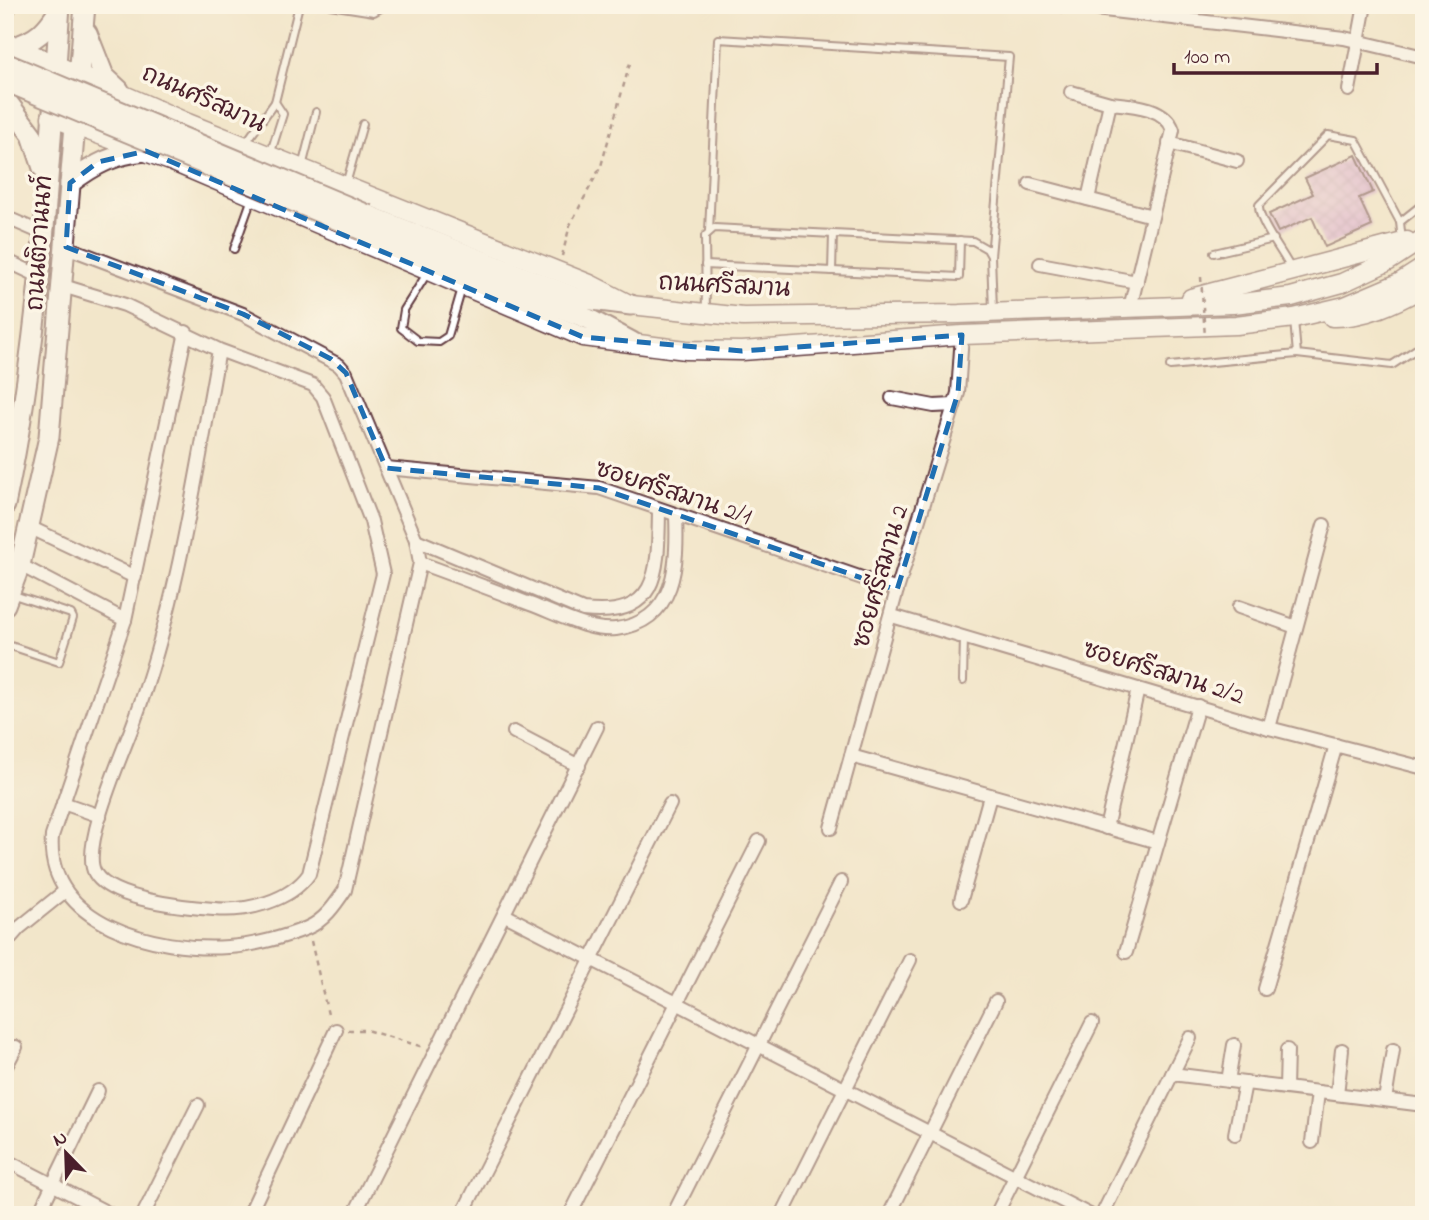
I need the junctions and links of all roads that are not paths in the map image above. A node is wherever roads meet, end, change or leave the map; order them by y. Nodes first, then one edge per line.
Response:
1 (299, 5) edge
2 (330, 5) edge
3 (386, 5) edge
4 (1061, 5) edge
5 (1365, 5) edge
6 (60, 8) edge
7 (85, 14) edge
8 (1357, 40) junction
9 (8, 51) edge
10 (1424, 57) edge
11 (56, 65) junction
12 (79, 74) junction
13 (5, 81) edge
14 (119, 90) junction
15 (1349, 90) dead end
16 (1071, 92) dead end
17 (5, 98) edge
18 (275, 102) junction
19 (1110, 103) junction
20 (316, 112) dead end
21 (51, 117) junction
22 (188, 123) junction
23 (363, 124) dead end
24 (74, 125) junction
25 (1169, 143) junction
26 (244, 145) junction
27 (146, 151) junction
28 (270, 156) junction
29 (1237, 161) dead end
30 (173, 162) junction
31 (301, 169) junction
32 (46, 179) junction
33 (70, 183) junction
34 (346, 184) junction
35 (1030, 184) dead end
36 (253, 196) junction
37 (1088, 199) junction
38 (1424, 203) edge
39 (1152, 216) junction
40 (5, 217) edge
41 (1400, 222) junction
42 (365, 223) junction
43 (709, 231) junction
44 (42, 233) junction
45 (833, 234) junction
46 (1424, 237) edge
47 (1274, 239) junction
48 (960, 240) junction
49 (1402, 243) junction
50 (66, 247) junction
51 (234, 249) dead end
52 (1214, 253) dead end
53 (990, 257) junction
54 (5, 260) edge
55 (1040, 264) dead end
56 (705, 265) junction
57 (1424, 267) edge
58 (429, 271) junction
59 (832, 271) junction
60 (1293, 273) junction
61 (39, 276) junction
62 (1137, 282) junction
63 (63, 286) junction
64 (462, 286) junction
65 (1424, 287) edge
66 (631, 305) junction
67 (1153, 307) junction
68 (1130, 308) junction
69 (993, 313) junction
70 (706, 315) junction
71 (1313, 315) junction
72 (1294, 318) junction
73 (186, 332) junction
74 (962, 335) junction
75 (632, 342) junction
76 (1424, 344) edge
77 (219, 350) junction
78 (1297, 354) junction
79 (1170, 366) dead end
80 (892, 398) dead end
81 (954, 405) junction
82 (386, 468) junction
83 (5, 505) edge
84 (659, 510) junction
85 (676, 516) junction
86 (1324, 525) dead end
87 (29, 527) junction
88 (416, 540) junction
89 (420, 563) junction
90 (20, 565) junction
91 (135, 577) junction
92 (897, 590) junction
93 (7, 599) edge
94 (568, 603) junction
95 (1239, 607) dead end
96 (562, 616) junction
97 (892, 616) junction
98 (125, 620) junction
99 (1296, 627) junction
100 (964, 637) junction
101 (5, 643) edge
102 (963, 681) dead end
103 (1138, 689) junction
104 (1198, 706) junction
105 (597, 727) dead end
106 (1269, 728) junction
107 (514, 732) dead end
108 (1336, 745) junction
109 (851, 756) junction
110 (579, 766) junction
111 (1424, 768) edge
112 (990, 796) junction
113 (62, 803) junction
114 (670, 804) dead end
115 (100, 816) junction
116 (831, 828) dead end
117 (1106, 828) junction
118 (759, 841) dead end
119 (1158, 842) junction
120 (841, 883) dead end
121 (65, 891) junction
122 (961, 900) dead end
123 (505, 915) junction
124 (5, 923) edge
125 (19, 928) junction
126 (5, 944) edge
127 (1126, 952) dead end
128 (593, 960) junction
129 (910, 960) dead end
130 (1265, 989) dead end
131 (996, 1001) dead end
132 (677, 1003) junction
133 (1093, 1023) dead end
134 (336, 1030) road end
135 (1191, 1038) dead end
136 (759, 1045) junction
137 (1234, 1045) dead end
138 (16, 1047) dead end
139 (1287, 1050) dead end
140 (1393, 1050) dead end
141 (1342, 1051) dead end
142 (5, 1068) edge
143 (1172, 1074) junction
144 (1228, 1081) junction
145 (1245, 1083) junction
146 (1286, 1088) junction
147 (845, 1089) junction
148 (97, 1091) dead end
149 (1318, 1092) junction
150 (1337, 1094) junction
151 (1385, 1100) junction
152 (1424, 1104) edge
153 (198, 1105) dead end
154 (930, 1133) junction
155 (1235, 1134) dead end
156 (1312, 1142) dead end
157 (5, 1160) edge
158 (1015, 1176) junction
159 (53, 1185) junction
160 (38, 1215) edge
161 (112, 1215) edge
162 (143, 1215) edge
163 (249, 1215) edge
164 (354, 1215) edge
165 (462, 1215) edge
166 (570, 1215) edge
167 (673, 1215) edge
168 (782, 1215) edge
169 (889, 1215) edge
170 (996, 1215) edge
171 (1090, 1215) edge
172 (1102, 1215) edge

1 - 18 lane
2 - 3 lane
4 - 8 street
5 - 8 street
6 - 9 main road
6 - 11 main road, ถนนติวานนท์
7 - 12 main road, ถนนติวานนท์
7 - 14 main road
8 - 10 street
8 - 15 street
9 - 11 main road
9 - 42 main road, bridge
11 - 12 main road, ถนนศรีสมาน
11 - 21 main road, ถนนติวานนท์
12 - 14 main road, ถนนศรีสมาน
12 - 24 main road, ถนนติวานนท์
13 - 42 main road, bridge
14 - 22 main road, ถนนศรีสมาน
16 - 19 street
17 - 21 main road
17 - 32 main road
18 - 26 lane
18 - 28 lane
19 - 25 street
19 - 37 street
20 - 31 lane
21 - 24 main road
21 - 32 main road, ถนนติวานนท์
22 - 26 main road, ถนนศรีสมาน
22 - 30 main road
23 - 34 lane
24 - 27 main road
24 - 33 main road, ถนนติวานนท์
25 - 29 street
25 - 39 street
26 - 28 main road, ถนนศรีสมาน
27 - 30 main road
27 - 33 main road
28 - 31 main road, ถนนศรีสมาน
30 - 36 main road
31 - 34 main road, ถนนศรีสมาน
32 - 44 main road, ถนนติวานนท์
33 - 50 main road, ถนนติวานนท์
34 - 66 main road, ถนนศรีสมาน
35 - 37 street
36 - 51 lane
36 - 58 main road
37 - 39 street
38 - 41 lane
39 - 62 street
40 - 44 street
41 - 47 lane
41 - 49 lane
42 - 66 main road
42 - 75 main road
43 - 45 lane
43 - 53 lane
43 - 56 lane
44 - 61 main road, ถนนติวานนท์
45 - 48 lane
45 - 59 lane
46 - 49 main road
46 - 67 main road, ถนนศรีสมาน
47 - 52 lane
47 - 60 lane
48 - 53 lane
48 - 59 lane
49 - 60 main road
50 - 63 main road, ถนนติวานนท์
50 - 82 street
53 - 69 lane
54 - 61 street
55 - 62 street
56 - 59 lane
56 - 70 lane
57 - 71 main road
58 - 64 main road
58 - 64 lane
60 - 67 main road
61 - 83 main road, ถนนติวานนท์
62 - 68 street
63 - 73 street
63 - 87 main road, ถนนติวานนท์
64 - 75 main road
65 - 71 main road
66 - 70 main road, ถนนศรีสมาน
67 - 68 main road, ถนนศรีสมาน
68 - 69 main road, ถนนศรีสมาน
69 - 70 main road, ถนนศรีสมาน
71 - 72 main road
72 - 74 main road
72 - 78 lane
73 - 77 street
73 - 91 street
74 - 75 main road
74 - 81 street, ซอยศรีสมาน 2
76 - 78 lane
77 - 115 street
77 - 115 street
78 - 79 lane
80 - 81 street
81 - 92 street, ซอยศรีสมาน 2
82 - 84 street, ซอยศรีสมาน 2/1
82 - 88 street
84 - 85 street, ซอยศรีสมาน 2/1
84 - 94 street
85 - 92 street, ซอยศรีสมาน 2/1
85 - 96 street
86 - 99 street
87 - 90 main road, ถนนติวานนท์
87 - 91 street
88 - 89 street
88 - 94 street
89 - 96 street
89 - 121 street
90 - 93 main road, ถนนติวานนท์
90 - 98 street
91 - 98 street
92 - 97 street, ซอยศรีสมาน 2
93 - 101 lane
94 - 96 street
95 - 99 street
97 - 100 street, ซอยศรีสมาน 2/2
97 - 109 street, ซอยศรีสมาน 2
98 - 113 street
99 - 106 street
100 - 102 lane
100 - 103 street, ซอยศรีสมาน 2/2
103 - 104 street, ซอยศรีสมาน 2/2
103 - 117 street
104 - 106 street, ซอยศรีสมาน 2/2
104 - 119 street
105 - 110 street
106 - 108 street, ซอยศรีสมาน 2/2
107 - 110 street
108 - 111 street, ซอยศรีสมาน 2/2
108 - 130 street
109 - 112 street
109 - 116 street, ซอยศรีสมาน 2
110 - 123 street
112 - 117 street
112 - 122 street
113 - 115 street
113 - 121 street
114 - 128 street
117 - 119 street
118 - 132 street
119 - 127 street
120 - 136 street
121 - 125 street
123 - 128 street
123 - 164 street
124 - 125 street
125 - 126 street
128 - 132 street
128 - 165 street
129 - 147 street
131 - 154 street
132 - 136 street
132 - 166 street
133 - 158 street
134 - 163 street
135 - 143 street
136 - 147 street
136 - 167 street
137 - 144 street
138 - 142 street
139 - 146 street
140 - 151 street
141 - 150 street
143 - 144 street
143 - 172 street
144 - 145 street
145 - 146 street
145 - 155 street
146 - 149 street
147 - 154 street
147 - 168 street
148 - 159 street
149 - 150 street
149 - 156 street
150 - 151 street
151 - 152 street
153 - 162 street
154 - 158 street
154 - 169 street
157 - 159 street
158 - 170 street
158 - 171 street
159 - 160 street
159 - 161 street

